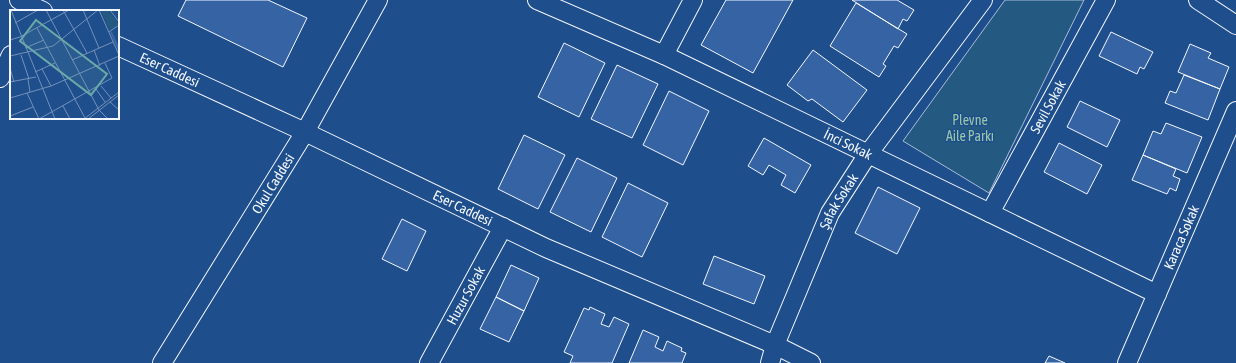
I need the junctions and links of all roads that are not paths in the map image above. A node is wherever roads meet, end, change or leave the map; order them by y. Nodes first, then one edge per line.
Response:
1 (378, 0) edge
2 (537, 0) edge
3 (693, 0) edge
4 (983, 0) edge
5 (1106, 0) edge
6 (1198, 0) edge
7 (1236, 25) edge
8 (119, 46) edge
9 (664, 55) junction
10 (10, 57) edge
11 (0, 78) edge
12 (1236, 111) edge
13 (305, 132) junction
14 (868, 154) junction
15 (990, 213) junction
16 (502, 227) junction
17 (1157, 294) junction
18 (775, 345) junction
19 (162, 363) edge
20 (429, 363) edge
21 (770, 363) edge
22 (811, 363) edge
23 (1127, 363) edge

1 - 13 street, Okul Caddesi
2 - 9 street, İnci Sokak
3 - 9 street
4 - 14 street, Şafak Sokak
5 - 15 street, Sevil Sokak
6 - 7 street
8 - 13 street, Eser Caddesi
9 - 14 street, İnci Sokak
10 - 11 street
12 - 17 street, Karaca Sokak
13 - 16 street, Eser Caddesi
13 - 19 street, Okul Caddesi
14 - 15 street, İnci Sokak
14 - 18 street, Şafak Sokak
15 - 17 street, İnci Sokak
16 - 18 street, Eser Caddesi
16 - 20 street, Huzur Sokak
17 - 23 street, Karaca Sokak
18 - 21 street, Şafak Sokak
18 - 22 street, Eser Caddesi

